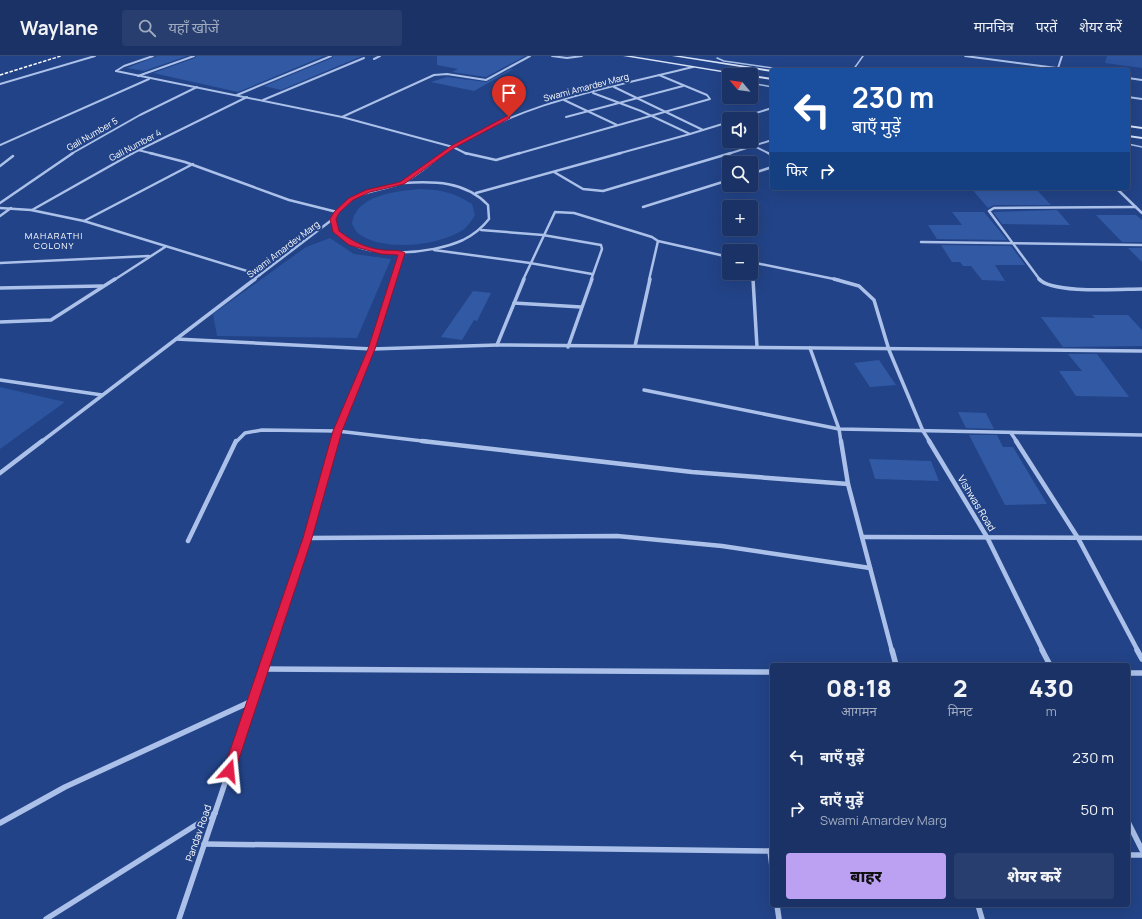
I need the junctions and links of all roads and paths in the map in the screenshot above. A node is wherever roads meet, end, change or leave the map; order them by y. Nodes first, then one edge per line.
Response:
1 (95, 56) edge
2 (153, 56) edge
3 (194, 56) edge
4 (331, 56) edge
5 (380, 56) edge
6 (530, 56) edge
7 (552, 56) edge
8 (582, 56) edge
9 (625, 56) edge
10 (674, 56) edge
11 (863, 56) edge
12 (965, 56) edge
13 (1062, 56) edge
14 (359, 57) edge
15 (718, 57) edge
16 (374, 59) dead end
17 (712, 62) junction
18 (693, 67) junction
19 (773, 68) edge
20 (854, 68) edge
21 (1058, 68) joint
22 (770, 71) edge
23 (722, 72) edge
24 (659, 75) junction
25 (138, 76) junction
26 (758, 77) edge
27 (150, 78) junction
28 (1130, 78) edge
29 (770, 79) edge
30 (1142, 80) edge
31 (0, 84) edge
32 (758, 84) edge
33 (684, 86) junction
34 (613, 87) junction
35 (770, 87) edge
36 (197, 88) junction
37 (592, 93) junction
38 (237, 95) junction
39 (1130, 96) edge
40 (247, 97) junction
41 (639, 99) junction
42 (1142, 99) edge
43 (263, 100) junction
44 (563, 100) junction
45 (620, 104) junction
46 (770, 109) edge
47 (589, 112) junction
48 (666, 112) junction
49 (758, 112) edge
50 (651, 116) junction
51 (342, 118) junction
52 (566, 118) dead end
53 (722, 124) edge
54 (618, 125) junction
55 (1130, 126) edge
56 (1142, 128) edge
57 (703, 130) junction
58 (690, 134) junction
59 (1130, 136) edge
60 (1142, 138) edge
61 (770, 140) edge
62 (758, 144) edge
63 (1130, 144) edge
64 (0, 145) edge
65 (453, 147) junction
66 (1142, 147) edge
67 (743, 148) edge
68 (758, 148) edge
69 (138, 150) junction
70 (770, 153) edge
71 (13, 156) dead end
72 (193, 164) junction
73 (0, 166) edge
74 (770, 168) edge
75 (554, 172) junction
76 (758, 172) edge
77 (722, 182) edge
78 (402, 183) junction
79 (1118, 190) edge
80 (476, 193) junction
81 (0, 203) edge
82 (643, 207) dead end
83 (1136, 207) junction
84 (0, 208) edge
85 (11, 208) junction
86 (31, 210) junction
87 (336, 212) junction
88 (1142, 213) edge
89 (0, 216) edge
90 (333, 219) junction
91 (84, 221) junction
92 (481, 230) junction
93 (543, 235) junction
94 (658, 241) junction
95 (921, 242) dead end
96 (1014, 243) junction
97 (1142, 245) edge
98 (165, 247) junction
99 (431, 250) junction
100 (402, 253) junction
101 (722, 255) edge
102 (151, 256) junction
103 (0, 262) edge
104 (530, 263) junction
105 (758, 263) edge
106 (592, 274) junction
107 (260, 275) junction
108 (752, 280) edge
109 (103, 286) junction
110 (0, 288) edge
111 (1142, 289) edge
112 (514, 303) junction
113 (581, 307) junction
114 (0, 322) edge
115 (176, 339) junction
116 (497, 346) junction
117 (635, 346) junction
118 (568, 347) junction
119 (756, 347) junction
120 (810, 348) junction
121 (372, 349) junction
122 (889, 350) junction
123 (1142, 351) edge
124 (0, 380) edge
125 (644, 390) dead end
126 (102, 395) junction
127 (839, 429) junction
128 (337, 431) junction
129 (923, 431) junction
130 (1011, 433) junction
131 (1142, 435) edge
132 (0, 473) edge
133 (848, 484) junction
134 (862, 537) junction
135 (987, 537) junction
136 (308, 538) junction
137 (1078, 538) junction
138 (1142, 538) edge
139 (188, 541) dead end
140 (870, 568) junction
141 (1142, 659) edge
142 (895, 663) edge
143 (1049, 663) edge
144 (263, 669) junction
145 (770, 672) edge
146 (1130, 674) edge
147 (1142, 674) edge
148 (252, 701) junction
149 (215, 813) junction
150 (0, 822) edge
151 (1130, 826) edge
152 (204, 844) junction
153 (1142, 850) edge
154 (770, 851) edge
155 (1130, 855) edge
156 (1142, 855) edge
157 (777, 907) edge
158 (979, 907) edge
159 (46, 919) edge
160 (178, 919) edge
161 (779, 919) edge
162 (982, 919) edge

1 - 31 street
2 - 25 street
3 - 25 street
4 - 38 street
5 - 16 street
6 - 51 street
7 - 8 street
9 - 18 main road
10 - 17 main road
11 - 20 lane
12 - 21 street
13 - 21 street
14 - 43 street
15 - 17 main road
15 - 19 lane
17 - 18 main road
17 - 22 main road
18 - 23 main road
18 - 24 street, Swami Amardev Marg
24 - 33 street
24 - 34 street, Swami Amardev Marg
25 - 27 street
26 - 29 main road
27 - 36 street
27 - 64 street
28 - 30 street
32 - 35 lane
33 - 41 street
33 - 48 street
34 - 37 street, Swami Amardev Marg
34 - 41 street
36 - 38 street
36 - 81 street, Gali Number 5
37 - 44 street, Swami Amardev Marg
37 - 45 street
38 - 40 street
39 - 42 street
40 - 43 street
40 - 69 street, Gali Number 4
41 - 45 street
41 - 48 street
43 - 51 street
44 - 47 street
44 - 65 street, Swami Amardev Marg
45 - 47 street
45 - 50 street
46 - 49 street
47 - 52 street
47 - 54 street
48 - 50 street
48 - 57 street
50 - 54 street
50 - 58 street
51 - 65 street
53 - 57 street
54 - 65 street
55 - 56 main road
57 - 58 street
58 - 75 street
59 - 60 main road
61 - 62 street
63 - 66 lane
65 - 78 street, Swami Amardev Marg
67 - 75 street
68 - 70 street
69 - 72 street
69 - 86 street, Gali Number 4
71 - 73 street
72 - 87 street
72 - 91 street
74 - 76 street
75 - 80 street
77 - 82 street
78 - 80 street
78 - 87 street, Swami Amardev Marg
79 - 83 street
80 - 92 street
83 - 88 street
83 - 96 street
84 - 85 street
85 - 86 street
85 - 89 street
86 - 91 street
87 - 90 street, Swami Amardev Marg
90 - 100 street
90 - 107 street, Swami Amardev Marg
91 - 98 street
92 - 93 street
92 - 99 street
93 - 94 street
93 - 104 street
93 - 106 street
94 - 101 street
94 - 117 street
95 - 96 street
96 - 97 street
96 - 111 street
98 - 102 street
98 - 107 street
99 - 100 street
99 - 104 street
100 - 121 street, Pandav Road
102 - 103 street
102 - 109 street
104 - 106 street
104 - 112 street
105 - 122 street, Vishwas Road
106 - 113 street
107 - 115 street, Swami Amardev Marg
108 - 119 street
109 - 110 street
109 - 114 street
112 - 113 street
112 - 116 street
113 - 118 street
115 - 121 street
115 - 126 street, Swami Amardev Marg
116 - 118 street
116 - 121 street
117 - 118 street
117 - 119 street
119 - 120 street
120 - 122 street
120 - 127 street
121 - 128 street, Pandav Road
122 - 123 street
122 - 129 street, Vishwas Road
124 - 126 street
125 - 127 street
126 - 132 street, Swami Amardev Marg
127 - 129 street
127 - 133 street
128 - 133 street
128 - 136 street, Pandav Road
128 - 139 street
129 - 130 street
129 - 135 street, Vishwas Road
130 - 131 street
130 - 137 street
133 - 134 street
134 - 135 street
134 - 140 street
135 - 137 street
135 - 143 street, Vishwas Road
136 - 140 street
136 - 144 street, Pandav Road
137 - 138 street
137 - 141 street
140 - 142 street
144 - 145 street
144 - 148 street, Pandav Road
146 - 147 street
148 - 149 street, Pandav Road
148 - 150 street
149 - 152 street, Pandav Road
149 - 159 street
151 - 153 street
152 - 154 street
152 - 160 street, Pandav Road
155 - 156 street
157 - 161 street
158 - 162 street

